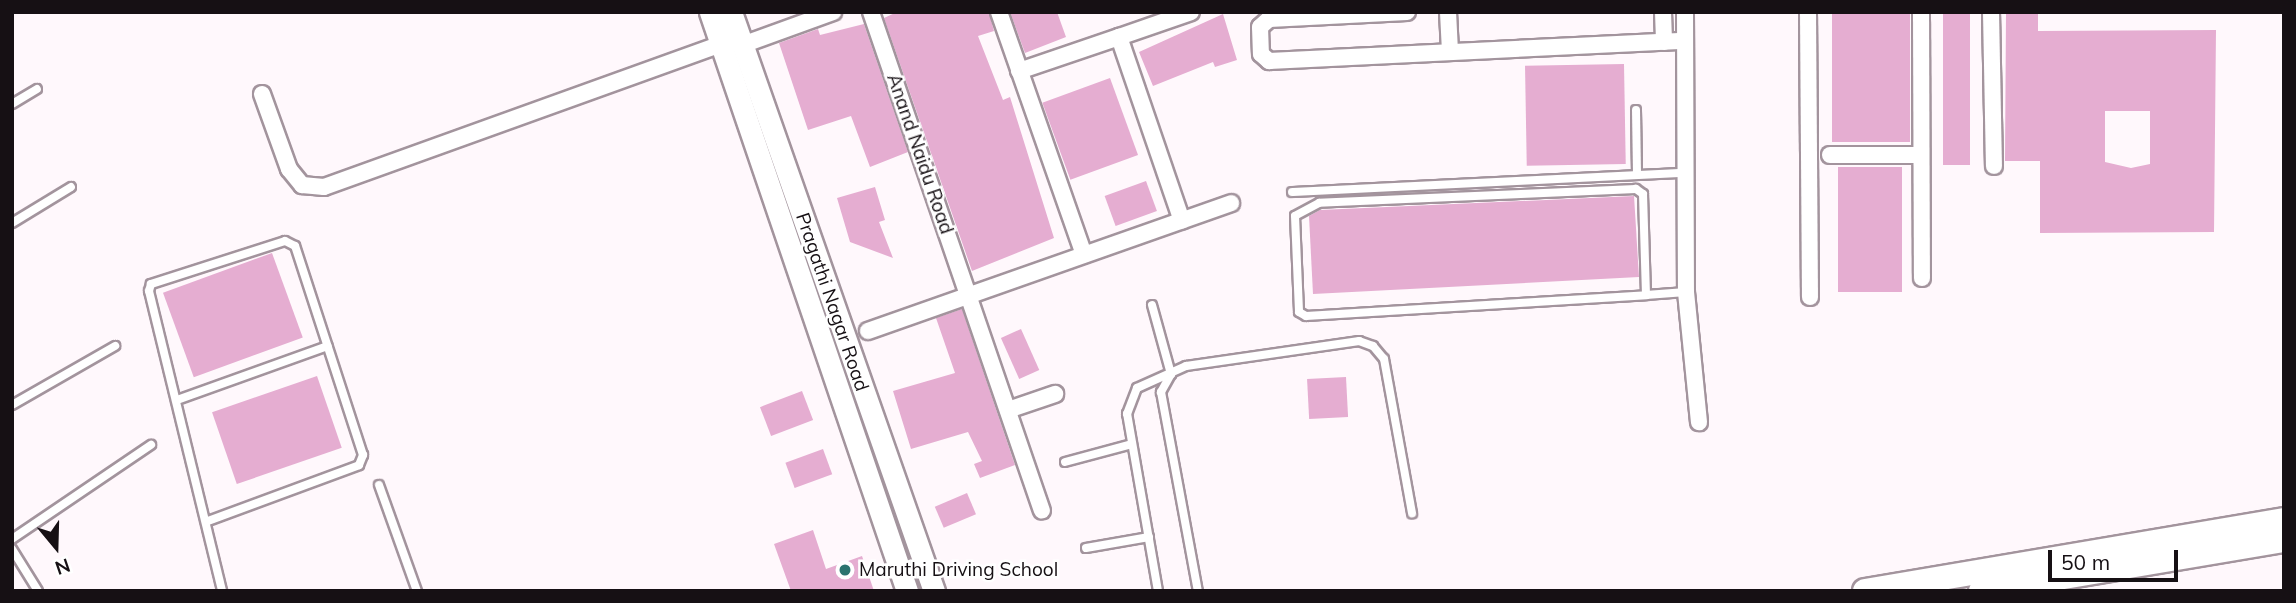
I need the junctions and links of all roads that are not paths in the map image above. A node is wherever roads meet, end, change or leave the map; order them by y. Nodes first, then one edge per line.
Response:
1 (710, 12) edge
2 (732, 12) edge
3 (833, 12) edge
4 (871, 12) edge
5 (999, 12) edge
6 (1192, 12) edge
7 (1407, 12) edge
8 (1448, 12) edge
9 (1662, 12) edge
10 (1685, 12) edge
11 (1808, 12) edge
12 (1921, 12) edge
13 (1991, 12) edge
14 (1119, 37) junction
15 (1685, 41) junction
16 (1664, 42) junction
17 (732, 45) junction
18 (1450, 52) junction
19 (1019, 71) junction
20 (37, 89) dead end
21 (262, 94) dead end
22 (12, 104) edge
23 (1636, 110) dead end
24 (1830, 155) dead end
25 (1921, 155) junction
26 (1994, 166) dead end
27 (1686, 173) junction
28 (1637, 175) junction
29 (71, 187) dead end
30 (1292, 192) dead end
31 (1231, 203) dead end
32 (1182, 221) junction
33 (12, 223) edge
34 (1084, 255) junction
35 (1922, 278) dead end
36 (1686, 292) junction
37 (970, 295) junction
38 (1646, 295) junction
39 (1810, 297) dead end
40 (1152, 305) dead end
41 (868, 331) joint
42 (845, 339) junction
43 (115, 346) dead end
44 (328, 346) junction
45 (1171, 373) junction
46 (1055, 394) dead end
47 (177, 400) junction
48 (12, 405) edge
49 (1008, 410) junction
50 (1699, 422) dead end
51 (1132, 444) junction
52 (151, 445) dead end
53 (1065, 462) dead end
54 (379, 485) dead end
55 (1042, 511) dead end
56 (1412, 513) dead end
57 (2284, 520) edge
58 (208, 521) junction
59 (1149, 537) junction
60 (12, 539) edge
61 (2284, 540) edge
62 (1086, 548) dead end
63 (12, 549) edge
64 (2058, 568) junction
65 (38, 591) edge
66 (222, 591) edge
67 (417, 591) edge
68 (907, 591) edge
69 (934, 591) edge
70 (1158, 591) edge
71 (1198, 591) edge
72 (1865, 591) edge
73 (1981, 591) edge

1 - 17 main road, Pragathi Nagar Road
2 - 17 main road, Pragathi Nagar Road
3 - 17 street
4 - 37 street, Anand Naidu Road
5 - 19 street
6 - 14 street
7 - 18 street
8 - 18 street
9 - 16 street
10 - 15 street
11 - 39 street
12 - 25 street
13 - 26 street
14 - 19 street
14 - 32 street
15 - 16 street
15 - 27 street
16 - 18 street
17 - 21 street
17 - 42 main road, Pragathi Nagar Road
17 - 68 main road, Pragathi Nagar Road
19 - 34 street
20 - 22 lane
23 - 28 lane
24 - 25 street
25 - 35 street
27 - 28 lane
27 - 36 street
28 - 30 lane
29 - 33 lane
31 - 32 street
32 - 34 street
34 - 37 street
36 - 38 lane
36 - 50 street
37 - 41 street
37 - 49 street, Anand Naidu Road
38 - 38 lane
40 - 45 lane
41 - 42 lane
42 - 69 main road, Pragathi Nagar Road
43 - 48 lane
44 - 47 lane
44 - 47 lane
44 - 58 lane
45 - 51 lane
45 - 56 lane
45 - 71 lane
46 - 49 street
47 - 58 lane
49 - 55 street, Anand Naidu Road
51 - 53 lane
51 - 59 lane
52 - 60 lane
54 - 67 lane
57 - 64 main road
58 - 66 lane
59 - 62 lane
59 - 70 lane
61 - 64 main road
63 - 65 lane
64 - 72 main road
64 - 73 main road

